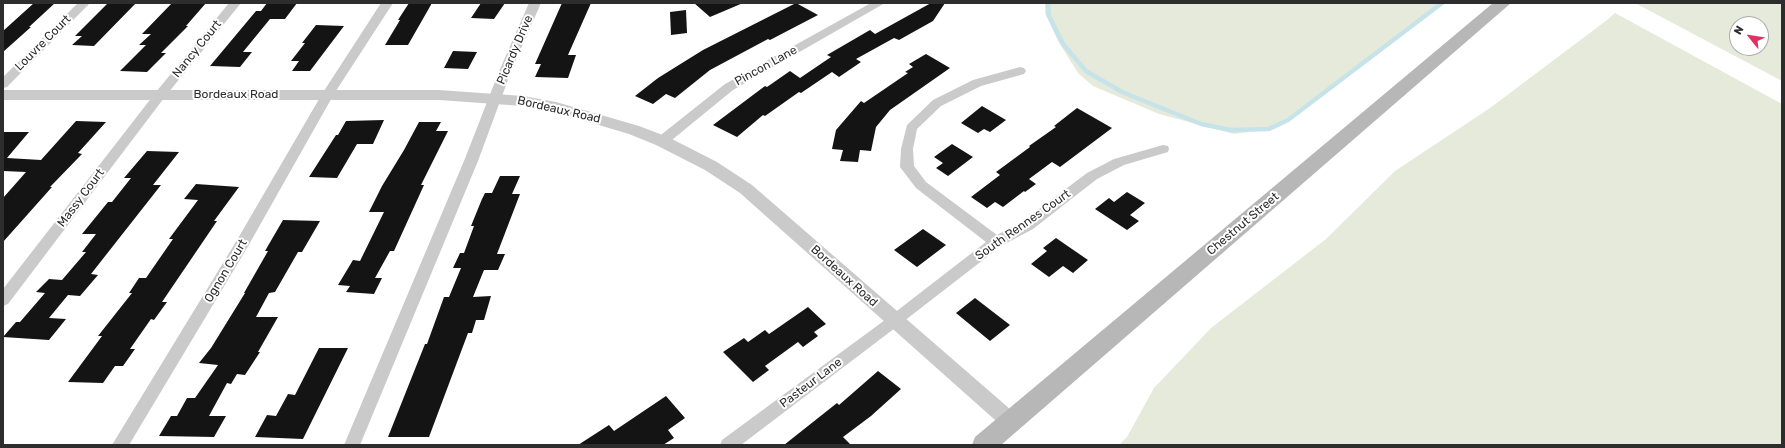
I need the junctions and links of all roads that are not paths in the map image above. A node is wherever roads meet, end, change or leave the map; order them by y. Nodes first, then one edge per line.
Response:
1 (84, 3) edge
2 (235, 3) edge
3 (386, 3) edge
4 (535, 3) edge
5 (879, 3) edge
6 (1503, 3) edge
7 (1020, 71) dead end
8 (3, 84) edge
9 (328, 94) junction
10 (3, 95) edge
11 (160, 95) junction
12 (495, 98) junction
13 (662, 141) junction
14 (1163, 149) dead end
15 (996, 242) junction
16 (3, 300) edge
17 (894, 321) junction
18 (1011, 422) junction
19 (120, 445) edge
20 (352, 445) edge
21 (728, 445) edge
22 (984, 445) edge

1 - 8 street, Louvre Court
2 - 11 street, Nancy Court
3 - 9 street
4 - 12 street, Picardy Drive
5 - 13 street, Pincon Lane
6 - 18 main road, Chestnut Street
7 - 15 street
9 - 11 street, Bordeaux Road
9 - 12 street, Bordeaux Road
9 - 19 street, Ognon Court
10 - 11 street, Bordeaux Road
11 - 16 street, Massy Court
12 - 13 street, Bordeaux Road
12 - 20 street
13 - 17 street, Bordeaux Road
14 - 15 street, South Rennes Court
15 - 17 street, South Rennes Court
17 - 18 street, Bordeaux Road
17 - 21 street, Pasteur Lane
18 - 22 main road, Chestnut Street

